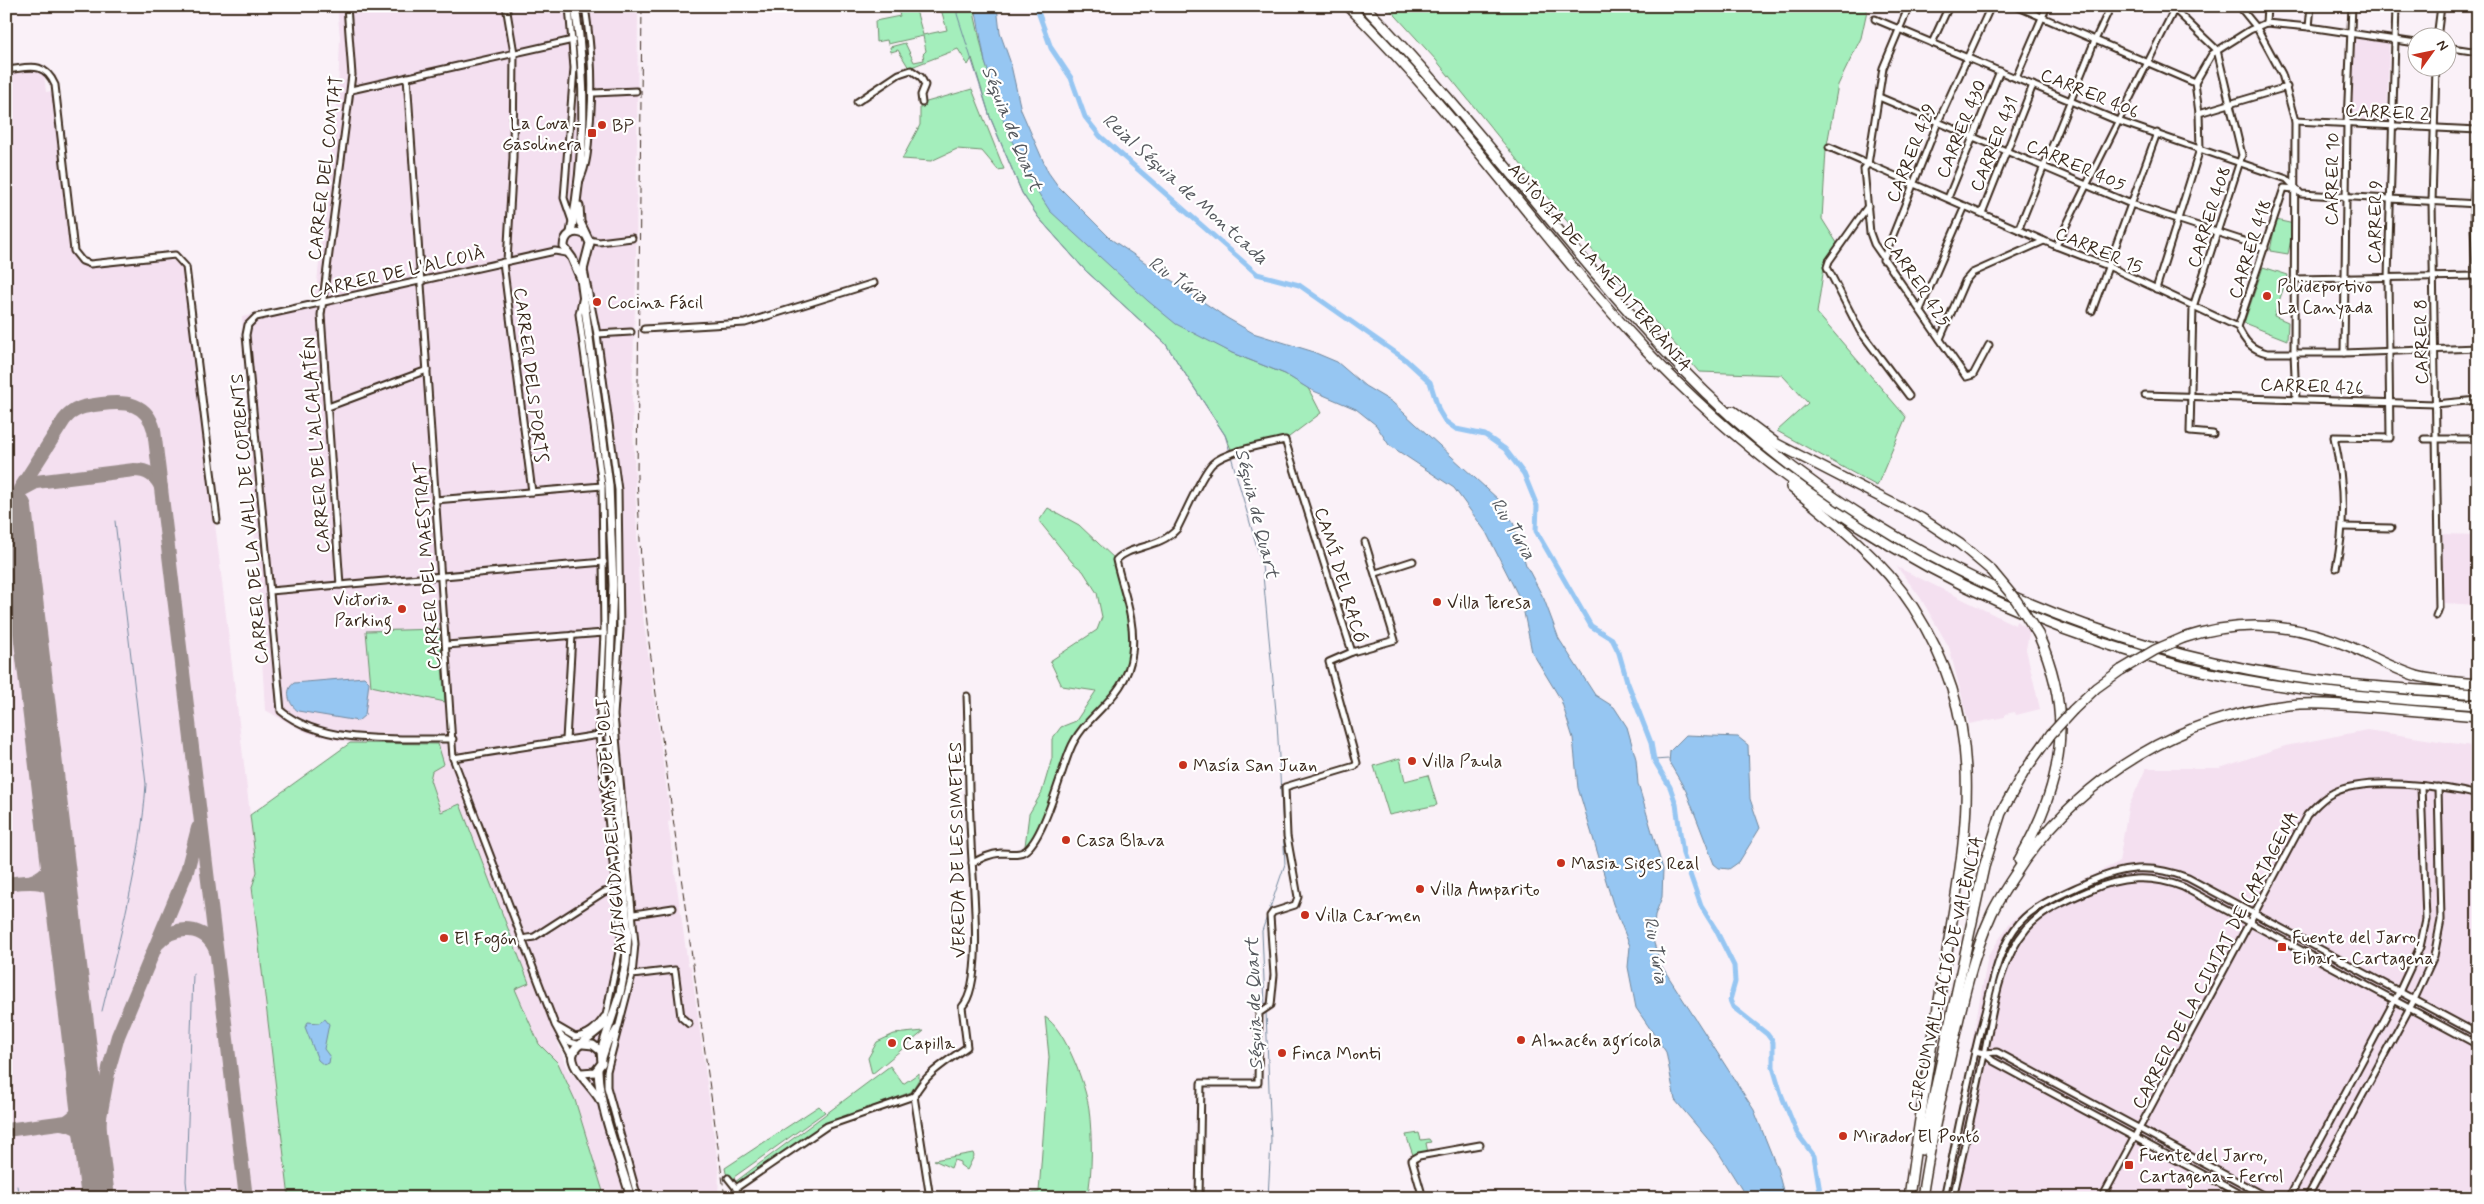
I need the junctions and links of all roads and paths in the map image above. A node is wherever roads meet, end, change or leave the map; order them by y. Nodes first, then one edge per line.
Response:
1 (347, 6) edge
2 (506, 6) edge
3 (569, 6) edge
4 (575, 6) edge
5 (585, 6) edge
6 (1348, 6) edge
7 (1364, 6) edge
8 (1909, 6) edge
9 (1949, 6) edge
10 (1991, 6) edge
11 (2016, 6) edge
12 (2046, 6) edge
13 (2111, 6) edge
14 (2239, 6) edge
15 (2267, 6) edge
16 (2311, 6) edge
17 (2352, 6) edge
18 (2396, 6) edge
19 (2441, 6) edge
20 (2174, 7) edge
21 (2041, 17) junction
22 (1875, 19) dead end
23 (2266, 23) junction
24 (2310, 27) junction
25 (2257, 28) junction
26 (2439, 28) edge
27 (1899, 29) junction
28 (2350, 34) junction
29 (2393, 39) junction
30 (573, 40) junction
31 (2095, 40) junction
32 (2406, 41) edge
33 (1932, 43) junction
34 (2456, 49) edge
35 (2218, 50) junction
36 (2478, 52) edge
37 (514, 53) junction
38 (1966, 57) junction
39 (2148, 62) junction
40 (6, 70) edge
41 (2000, 71) junction
42 (407, 77) junction
43 (2016, 78) junction
44 (2436, 78) edge
45 (2194, 83) junction
46 (2033, 85) junction
47 (2287, 87) junction
48 (351, 90) junction
49 (636, 91) dead end
50 (594, 93) junction
51 (1879, 97) junction
52 (2070, 101) junction
53 (857, 102) dead end
54 (922, 103) dead end
55 (2230, 104) junction
56 (2199, 113) junction
57 (2295, 120) junction
58 (1938, 122) junction
59 (2118, 122) junction
60 (2347, 123) junction
61 (2390, 126) junction
62 (2435, 128) junction
63 (2478, 130) edge
64 (2157, 133) junction
65 (1973, 136) junction
66 (2478, 140) edge
67 (1829, 147) dead end
68 (2200, 149) junction
69 (2007, 150) junction
70 (2241, 163) junction
71 (1868, 164) junction
72 (2044, 166) junction
73 (579, 182) junction
74 (1914, 184) junction
75 (2087, 185) junction
76 (2294, 189) junction
77 (578, 198) junction
78 (1948, 198) junction
79 (2346, 198) junction
80 (2389, 199) junction
81 (2432, 202) junction
82 (2131, 204) junction
83 (2476, 204) edge
84 (1868, 206) junction
85 (1965, 206) junction
86 (1982, 212) junction
87 (2179, 220) junction
88 (573, 223) junction
89 (2019, 228) junction
90 (2218, 232) junction
91 (572, 233) junction
92 (632, 238) dead end
93 (588, 241) junction
94 (2044, 241) junction
95 (564, 244) junction
96 (2056, 246) junction
97 (2265, 248) junction
98 (555, 251) junction
99 (569, 255) junction
100 (585, 256) junction
101 (1883, 260) junction
102 (505, 262) junction
103 (2108, 266) junction
104 (583, 267) junction
105 (2477, 276) edge
106 (2434, 277) junction
107 (2388, 278) junction
108 (581, 279) junction
109 (2294, 279) junction
110 (2344, 279) junction
111 (421, 281) junction
112 (874, 283) dead end
113 (2156, 289) junction
114 (583, 296) junction
115 (322, 303) junction
116 (2193, 307) junction
117 (1920, 310) junction
118 (2092, 311) dead end
119 (2478, 314) edge
120 (248, 325) joint
121 (2238, 327) junction
122 (644, 329) dead end
123 (631, 332) dead end
124 (597, 334) junction
125 (1940, 339) junction
126 (1989, 345) dead end
127 (2478, 348) edge
128 (2434, 349) junction
129 (2389, 352) junction
130 (2294, 353) junction
131 (2344, 353) junction
132 (427, 370) junction
133 (1683, 370) junction
134 (2145, 395) dead end
135 (1909, 396) dead end
136 (2190, 396) junction
137 (2296, 399) junction
138 (2478, 400) edge
139 (2389, 403) junction
140 (2435, 404) junction
141 (328, 406) junction
142 (2213, 434) dead end
143 (2424, 439) dead end
144 (2437, 439) junction
145 (2478, 439) edge
146 (1768, 464) junction
147 (602, 486) junction
148 (532, 492) junction
149 (435, 500) junction
150 (217, 520) dead end
151 (2344, 527) junction
152 (2391, 528) dead end
153 (1365, 542) dead end
154 (1413, 561) dead end
155 (604, 562) junction
156 (2336, 568) dead end
157 (1376, 573) junction
158 (440, 576) junction
159 (340, 585) junction
160 (270, 590) junction
161 (2436, 616) dead end
162 (604, 633) junction
163 (572, 635) junction
164 (446, 645) junction
165 (1352, 652) junction
166 (2478, 684) edge
167 (2478, 694) edge
168 (967, 696) dead end
169 (2478, 705) edge
170 (2478, 716) edge
171 (599, 735) junction
172 (453, 739) junction
173 (566, 740) junction
174 (453, 758) junction
175 (2421, 786) junction
176 (2438, 787) junction
177 (2478, 795) edge
178 (972, 863) junction
179 (2010, 880) junction
180 (615, 890) junction
181 (673, 908) dead end
182 (634, 914) junction
183 (2254, 914) junction
184 (2250, 923) junction
185 (522, 939) junction
186 (632, 975) junction
187 (2399, 992) junction
188 (2394, 1000) junction
189 (2414, 1000) junction
190 (609, 1005) junction
191 (2409, 1008) junction
192 (611, 1017) junction
193 (689, 1024) dead end
194 (555, 1025) junction
195 (618, 1025) junction
196 (600, 1030) junction
197 (559, 1034) junction
198 (2478, 1034) edge
199 (582, 1044) junction
200 (2478, 1045) edge
201 (1975, 1051) junction
202 (1984, 1054) junction
203 (602, 1055) junction
204 (572, 1057) junction
205 (598, 1070) junction
206 (582, 1073) junction
207 (599, 1086) junction
208 (914, 1096) junction
209 (603, 1106) junction
210 (615, 1118) junction
211 (2139, 1128) junction
212 (2135, 1137) junction
213 (1480, 1144) dead end
214 (728, 1178) dead end
215 (736, 1188) junction
216 (631, 1198) edge
217 (638, 1198) edge
218 (737, 1198) edge
219 (930, 1198) edge
220 (1199, 1198) edge
221 (1423, 1198) edge
222 (1909, 1198) edge
223 (1913, 1198) edge
224 (1922, 1198) edge
225 (1944, 1198) edge
226 (1954, 1198) edge
227 (2102, 1198) edge
228 (2247, 1198) edge
229 (2268, 1198) edge
230 (2289, 1198) edge
231 (2307, 1198) edge

1 - 48 street, CARRER DEL COMTAT
2 - 37 street, CARRER DELS PORTS
3 - 30 street
4 - 73 main road
5 - 50 street
6 - 146 highway, AUTOVIA DE LA MEDITERRÀNIA
7 - 133 highway, AUTOVIA DE LA MEDITERRÀNIA
8 - 27 street
9 - 33 street
10 - 38 street, CARRER 429
11 - 21 street
12 - 21 street
13 - 31 street
14 - 25 street
15 - 23 street
16 - 24 street
17 - 28 street, CARRER 10
18 - 29 street, CARRER 9
19 - 26 street
20 - 35 street
20 - 39 street
21 - 31 street
21 - 43 street
22 - 27 street, CARRER 406
23 - 24 street
23 - 25 street
24 - 28 street
25 - 35 street
25 - 47 street
27 - 33 street, CARRER 406
27 - 51 street
28 - 29 street
28 - 60 street, CARRER 10
29 - 32 street
29 - 61 street, CARRER 9
30 - 37 street
30 - 88 street
31 - 39 street
31 - 52 street
33 - 38 street, CARRER 406
34 - 36 street
35 - 45 street
35 - 55 street, CARRER 408
37 - 42 street
37 - 102 street, CARRER DELS PORTS
38 - 41 street, CARRER 406
38 - 58 street, CARRER 429
39 - 45 street
39 - 59 street
40 - 150 street
41 - 43 street, CARRER 406
41 - 65 street, CARRER 430
42 - 48 street
42 - 111 street, CARRER DEL MAESTRAT
43 - 46 street, CARRER 406
44 - 62 street, CARRER 8
45 - 56 street
46 - 52 street, CARRER 406
46 - 69 street, CARRER 431
47 - 55 street
47 - 57 street
48 - 115 street, CARRER DEL COMTAT
49 - 50 street
50 - 73 street
51 - 58 street, CARRER 405
51 - 71 street
52 - 59 street, CARRER 406
52 - 72 street
53 - 54 street
55 - 56 street
55 - 70 street, CARRER 408
56 - 68 street
57 - 60 street, CARRER 2
57 - 76 street
58 - 65 street, CARRER 405
58 - 74 street, CARRER 429
59 - 64 street, CARRER 406
59 - 75 street
60 - 61 street, CARRER 2
60 - 79 street, CARRER 10
61 - 62 street, CARRER 2
61 - 80 street, CARRER 9
62 - 63 street, CARRER 2
62 - 81 street, CARRER 8
64 - 68 street, CARRER 406
64 - 82 street
65 - 69 street, CARRER 405
65 - 78 street, CARRER 430
66 - 83 street
67 - 71 street, CARRER 15
68 - 70 street, CARRER 406
68 - 87 street
69 - 72 street, CARRER 405
69 - 86 street, CARRER 431
70 - 76 street, CARRER 406
70 - 90 street, CARRER 408
71 - 74 street, CARRER 15
71 - 84 street, CARRER 425
72 - 75 street, CARRER 405
72 - 89 street
73 - 77 main road
74 - 78 street, CARRER 15
74 - 101 street, CARRER 429
75 - 82 street, CARRER 405
75 - 96 street
76 - 79 street
76 - 97 street, CARRER 418
76 - 109 street
77 - 88 main road
77 - 93 main road
78 - 85 street, CARRER 15
79 - 80 street
79 - 110 street, CARRER 10
80 - 81 street
80 - 107 street, CARRER 9
81 - 83 street
81 - 106 street, CARRER 8
82 - 87 street, CARRER 405
82 - 103 street
83 - 105 street
84 - 101 street, CARRER 425
84 - 135 street
85 - 86 street, CARRER 15
85 - 117 street
86 - 89 street, CARRER 15
87 - 90 street, CARRER 405
87 - 113 street
88 - 91 main road
89 - 94 street, CARRER 15
90 - 97 street, CARRER 405
90 - 116 street, CARRER 408
91 - 93 main road
91 - 95 main road
92 - 93 street
93 - 100 main road
94 - 96 street, CARRER 15
94 - 125 street
95 - 98 street
95 - 99 main road
96 - 103 street, CARRER 15
97 - 121 street, CARRER 418
98 - 99 street
98 - 102 street, CARRER DE L'ALCOIÀ
99 - 100 main road
99 - 108 main road
100 - 104 main road
101 - 117 street, CARRER 425
102 - 111 street, CARRER DE L'ALCOIÀ
102 - 148 street, CARRER DELS PORTS
103 - 113 street, CARRER 15
103 - 118 street
104 - 108 main road
104 - 124 street, AVINGUDA DEL MAS DE L'OLI
105 - 106 street
105 - 119 street
106 - 107 street
106 - 128 street, CARRER 8
107 - 110 street
107 - 129 street, CARRER 9
108 - 114 main road
109 - 110 street
109 - 130 street
110 - 131 street, CARRER 10
111 - 115 street, CARRER DE L'ALCOIÀ
111 - 132 street, CARRER DEL MAESTRAT
112 - 122 street
113 - 116 street, CARRER 15
114 - 147 street, AVINGUDA DEL MAS DE L'OLI
114 - 192 main road
115 - 120 street, CARRER DE L'ALCOIÀ
115 - 141 street, CARRER DE L'ALCALATÉN
116 - 121 street, CARRER 15
116 - 136 street, CARRER 408
117 - 125 street, CARRER 425
120 - 160 street, CARRER DE LA VALL DE COFRENTS
121 - 130 street
123 - 124 street
124 - 182 street, AVINGUDA DEL MAS DE L'OLI
125 - 126 street, CARRER 425
127 - 128 street
128 - 129 street
128 - 140 street, CARRER 8
129 - 131 street
129 - 139 street, CARRER 9
130 - 131 street
130 - 137 street
132 - 141 street
132 - 149 street, CARRER DEL MAESTRAT
133 - 167 highway, AUTOVIA DE LA MEDITERRÀNIA
133 - 179 highway, bridge
134 - 136 street, CARRER 426
136 - 137 street, CARRER 426
136 - 142 street, CARRER 408
137 - 139 street, CARRER 426
138 - 140 street, CARRER 426
139 - 140 street, CARRER 426
139 - 151 street, CARRER 9
140 - 144 street, CARRER 8
141 - 159 street, CARRER DE L'ALCALATÉN
143 - 144 street
144 - 145 street
144 - 161 street, CARRER 8
146 - 169 highway, AUTOVIA DE LA MEDITERRÀNIA
146 - 222 highway
147 - 148 street
147 - 155 street, AVINGUDA DEL MAS DE L'OLI
148 - 149 street
149 - 158 street, CARRER DEL MAESTRAT
151 - 152 street
151 - 156 street
153 - 157 street
154 - 157 street
155 - 158 street
155 - 162 street, AVINGUDA DEL MAS DE L'OLI
157 - 165 street
158 - 159 street
158 - 164 street, CARRER DEL MAESTRAT
159 - 160 street
160 - 172 street, CARRER DE LA VALL DE COFRENTS
162 - 163 street
162 - 171 street, AVINGUDA DEL MAS DE L'OLI
163 - 164 street
163 - 173 street
164 - 172 street, CARRER DEL MAESTRAT
165 - 178 street, CAMÍ DEL RACÓ
165 - 220 street, CAMÍ DEL RACÓ
166 - 223 highway, CIRCUMVAL·LACIÓ DE VALÈNCIA, bridge
168 - 178 street, VEREDA DE LES SIMETES
170 - 179 highway, CIRCUMVAL·LACIÓ DE VALÈNCIA
171 - 173 street
171 - 180 street, AVINGUDA DEL MAS DE L'OLI
172 - 174 street, CARRER DEL MAESTRAT
173 - 174 street
174 - 185 street, CARRER DEL MAESTRAT
175 - 176 street, CARRER DE LA CIUTAT DE CARTAGENA
175 - 183 street, CARRER DE LA CIUTAT DE CARTAGENA
175 - 187 street
176 - 177 street, CARRER DE LA CIUTAT DE CARTAGENA
176 - 189 street
178 - 208 street, VEREDA DE LES SIMETES
179 - 224 highway, CIRCUMVAL·LACIÓ DE VALÈNCIA
180 - 185 street
180 - 190 street, AVINGUDA DEL MAS DE L'OLI
181 - 182 street
182 - 186 street, AVINGUDA DEL MAS DE L'OLI
183 - 184 street, CARRER DE LA CIUTAT DE CARTAGENA
183 - 187 street
183 - 201 street
184 - 188 street
184 - 202 street
184 - 211 street, CARRER DE LA CIUTAT DE CARTAGENA
185 - 194 street, CARRER DEL MAESTRAT
186 - 193 street
186 - 195 street, AVINGUDA DEL MAS DE L'OLI
187 - 188 street
187 - 189 street
188 - 191 street
188 - 230 street
189 - 191 street
189 - 198 street
190 - 194 street
190 - 196 street, AVINGUDA DEL MAS DE L'OLI
191 - 200 street
191 - 231 street
192 - 196 main road
192 - 203 main road
194 - 197 street, CARRER DEL MAESTRAT
195 - 203 street
195 - 210 street, AVINGUDA DEL MAS DE L'OLI
196 - 199 main road
197 - 199 street
197 - 204 street, CARRER DEL MAESTRAT
199 - 203 main road
199 - 204 main road
201 - 202 street
201 - 225 street
202 - 211 street
202 - 212 street
202 - 226 street
203 - 205 main road
204 - 206 main road
205 - 206 main road
205 - 207 main road
206 - 209 main road
207 - 209 main road
207 - 210 street
208 - 215 street
208 - 219 street
209 - 216 main road
210 - 217 street, AVINGUDA DEL MAS DE L'OLI
211 - 212 street, CARRER DE LA CIUTAT DE CARTAGENA
211 - 229 street
212 - 227 street, CARRER DE LA CIUTAT DE CARTAGENA
212 - 228 street
213 - 221 street
214 - 215 street
215 - 218 street

